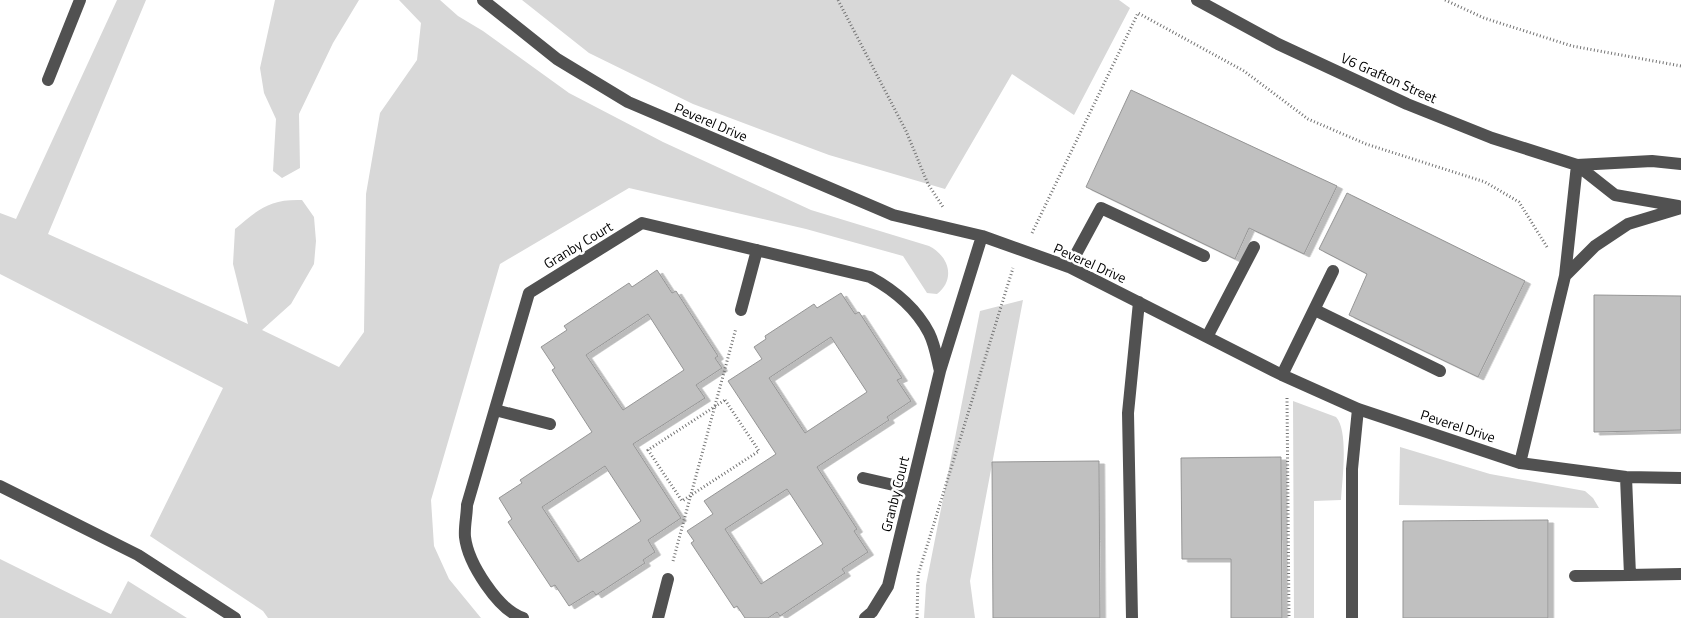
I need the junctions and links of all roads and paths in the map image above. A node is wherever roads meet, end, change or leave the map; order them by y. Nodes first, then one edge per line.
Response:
1 (80, 0) edge
2 (483, 0) edge
3 (838, 0) edge
4 (1196, 0) edge
5 (1445, 0) edge
6 (1681, 66) edge
7 (48, 80) dead end
8 (1681, 164) edge
9 (1577, 165) junction
10 (1681, 207) edge
11 (958, 230) junction
12 (982, 236) junction
13 (1254, 248) dead end
14 (757, 250) junction
15 (1021, 252) junction
16 (1204, 256) dead end
17 (1068, 267) junction
18 (1333, 272) dead end
19 (1565, 276) junction
20 (1139, 302) junction
21 (741, 310) joint
22 (1315, 310) junction
23 (1207, 337) junction
24 (1440, 371) dead end
25 (940, 372) junction
26 (1284, 376) junction
27 (715, 406) junction
28 (1358, 409) junction
29 (495, 410) junction
30 (550, 424) dead end
31 (1520, 463) junction
32 (1626, 476) junction
33 (863, 478) dead end
34 (1681, 478) edge
35 (0, 486) edge
36 (911, 489) junction
37 (691, 494) junction
38 (1681, 574) edge
39 (1630, 575) junction
40 (1575, 576) dead end
41 (668, 579) joint
42 (235, 618) edge
43 (523, 618) edge
44 (658, 618) edge
45 (865, 618) edge
46 (917, 618) edge
47 (1132, 618) edge
48 (1289, 618) edge
49 (1352, 618) edge

1 - 7 street
2 - 11 street, Peverel Drive
3 - 11 path
4 - 9 street, V6 Grafton Street
5 - 6 path
8 - 9 street, V6 Grafton Street
9 - 10 street, V6 Grafton Street
9 - 19 street
10 - 19 street
11 - 12 street, Peverel Drive
12 - 15 street, Peverel Drive
12 - 25 street, Granby Court
13 - 23 street
14 - 21 street
14 - 25 street, Granby Court
14 - 29 street, Granby Court
15 - 17 street, Peverel Drive
15 - 19 path
15 - 46 path
16 - 17 street
17 - 20 street, Peverel Drive
18 - 22 street
19 - 31 street
20 - 23 street, Peverel Drive
20 - 47 street
21 - 27 path
22 - 24 street
22 - 26 street
23 - 26 street, Peverel Drive
25 - 36 street, Granby Court
26 - 28 street, Peverel Drive
26 - 48 path
27 - 37 path
27 - 37 path
27 - 37 path
28 - 31 street, Peverel Drive
28 - 49 street
29 - 30 street
29 - 43 street, Granby Court
31 - 32 street, Peverel Drive
32 - 34 street, Peverel Drive
32 - 39 street
33 - 36 street
35 - 42 street
36 - 45 street, Granby Court
37 - 41 path
38 - 39 street
39 - 40 street
41 - 44 street

